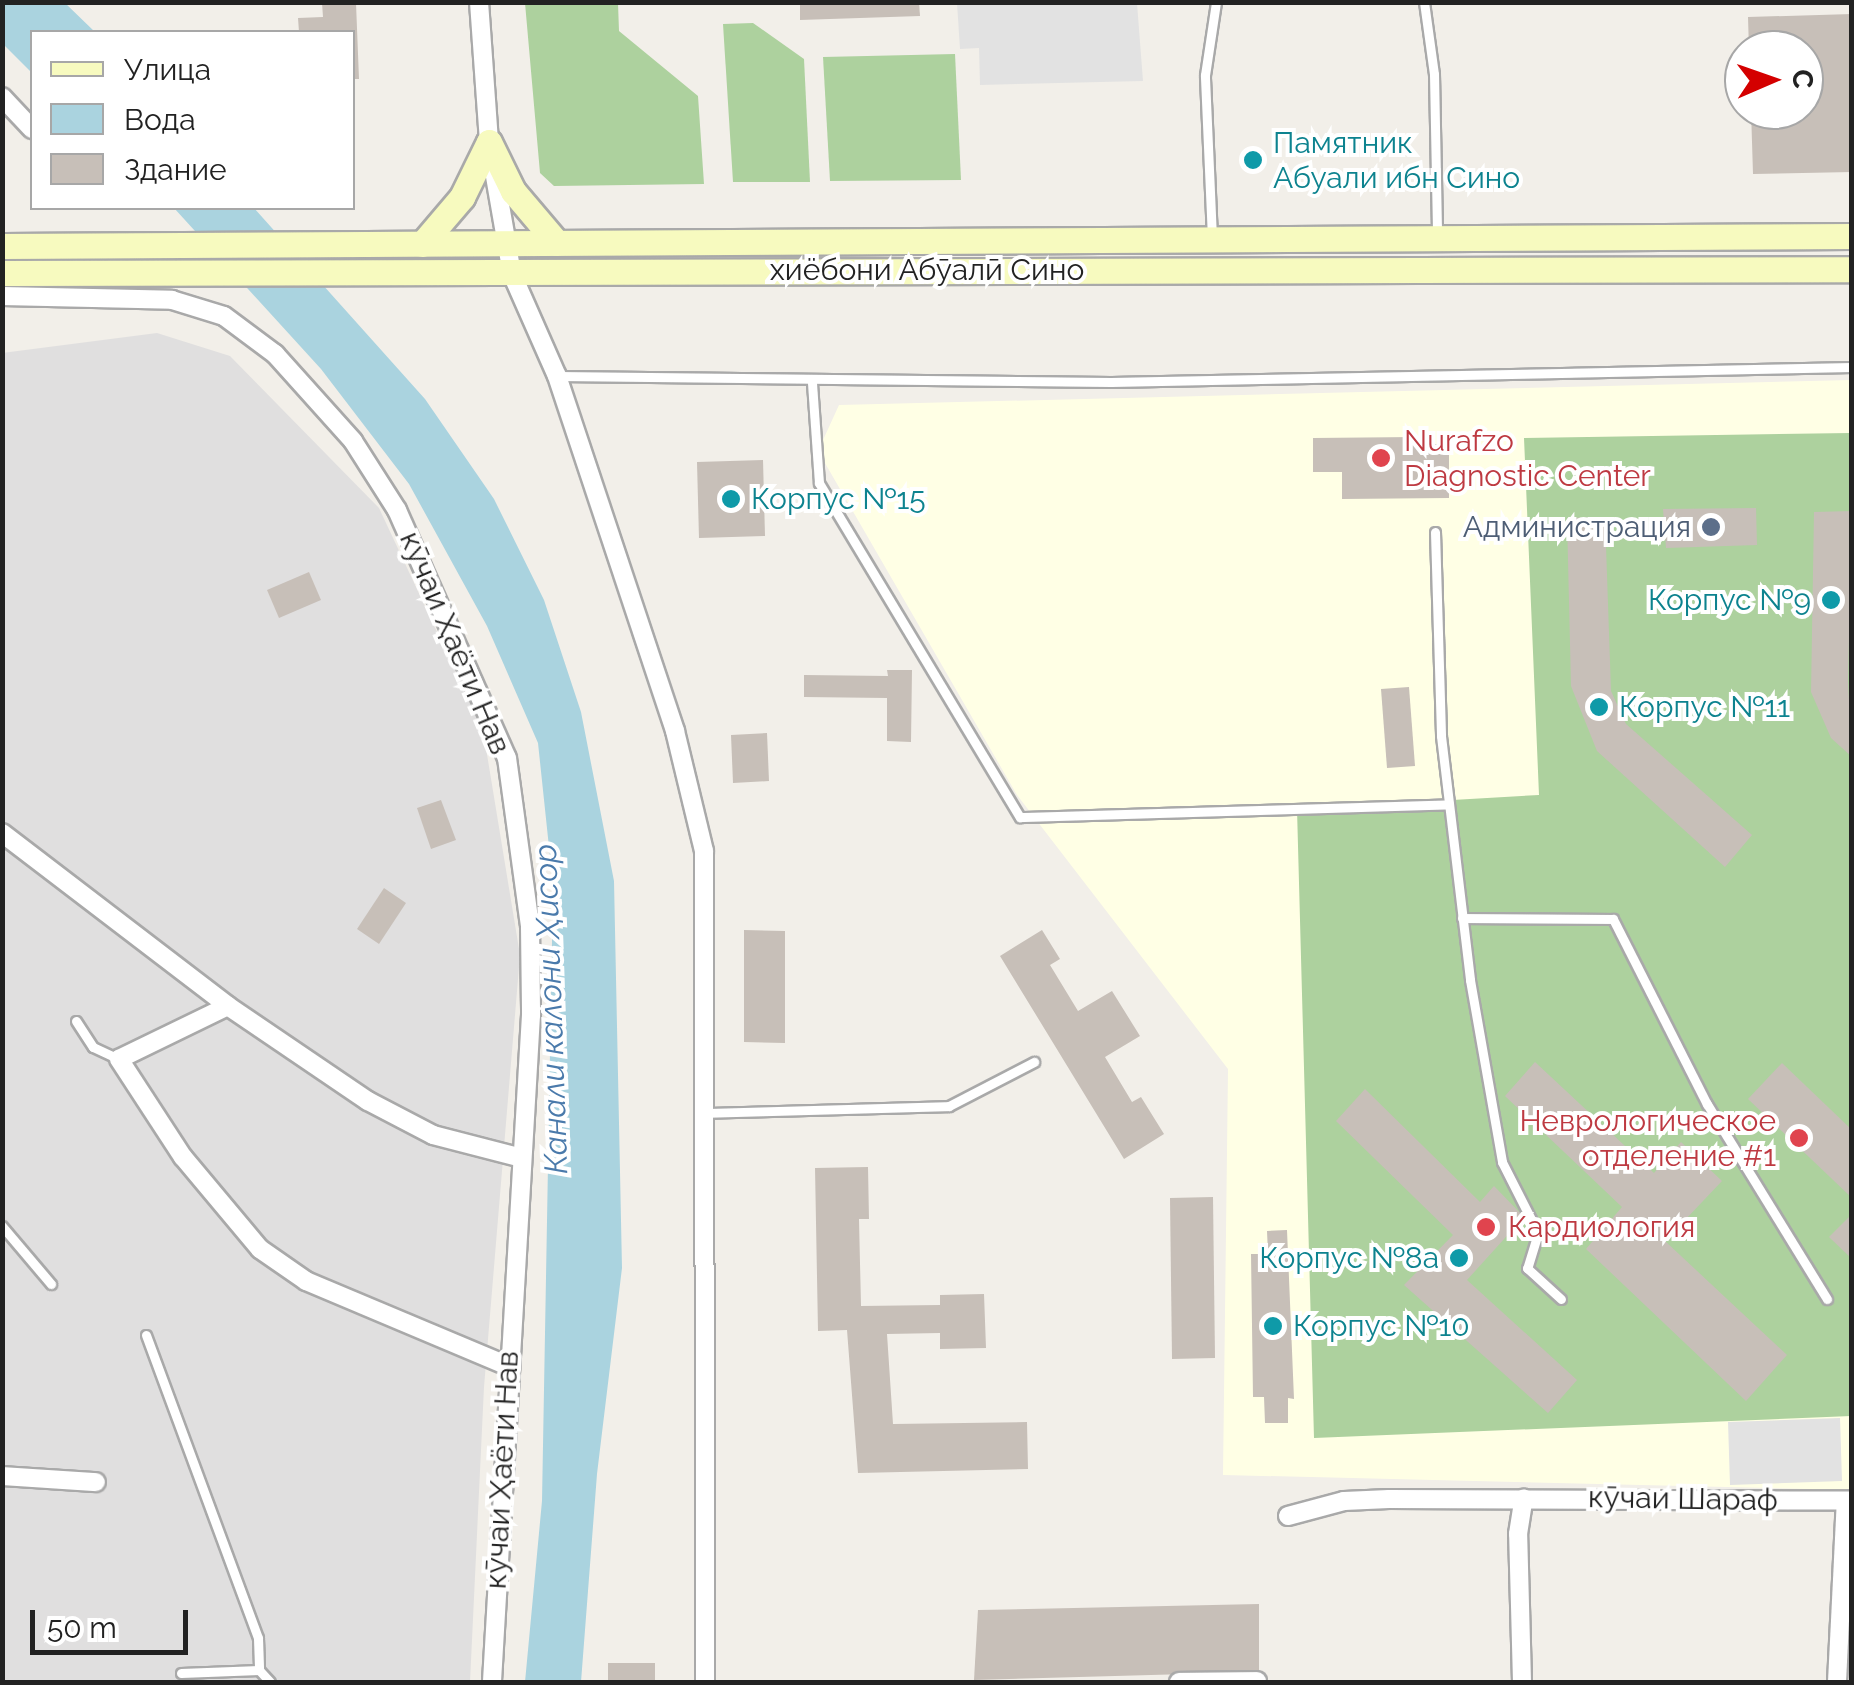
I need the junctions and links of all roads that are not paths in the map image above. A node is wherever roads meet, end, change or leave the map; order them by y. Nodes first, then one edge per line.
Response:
1 (479, 2) edge
2 (1216, 2) edge
3 (1424, 2) edge
4 (2, 97) edge
5 (30, 127) edge
6 (489, 142) junction
7 (1852, 236) edge
8 (1437, 238) junction
9 (1212, 240) junction
10 (558, 243) junction
11 (409, 244) junction
12 (504, 244) junction
13 (2, 246) edge
14 (1852, 269) edge
15 (2, 272) edge
16 (512, 274) junction
17 (2, 296) edge
18 (1852, 366) edge
19 (557, 376) junction
20 (812, 384) junction
21 (1435, 532) dead end
22 (1448, 804) junction
23 (2, 833) edge
24 (1462, 918) junction
25 (228, 1006) junction
26 (76, 1021) dead end
27 (119, 1059) junction
28 (1034, 1062) dead end
29 (704, 1113) junction
30 (522, 1158) junction
31 (2, 1226) edge
32 (50, 1284) dead end
33 (1561, 1299) dead end
34 (1827, 1299) dead end
35 (146, 1335) dead end
36 (506, 1365) junction
37 (2, 1476) edge
38 (96, 1482) dead end
39 (1524, 1498) junction
40 (1849, 1501) edge
41 (1288, 1516) dead end
42 (1847, 1607) edge
43 (259, 1670) junction
44 (181, 1674) dead end
45 (1256, 1681) edge
46 (270, 1682) edge
47 (492, 1682) edge
48 (705, 1682) edge
49 (1178, 1682) edge
50 (1522, 1682) edge
51 (1836, 1682) edge

1 - 6 street
2 - 9 lane
3 - 8 lane
4 - 5 street
6 - 10 main road
6 - 11 main road
6 - 12 street
7 - 8 main road, хиёбони Абӯалӣ Сино
8 - 9 main road, хиёбони Абӯалӣ Сино
9 - 10 main road, хиёбони Абӯалӣ Сино
10 - 12 main road, хиёбони Абӯалӣ Сино
11 - 12 main road, хиёбони Абӯалӣ Сино
11 - 13 main road, хиёбони Абӯалӣ Сино
12 - 16 street
14 - 16 main road, хиёбони Абӯалӣ Сино
15 - 16 main road, хиёбони Абӯалӣ Сино
16 - 19 street
17 - 30 street, кӯчаи Ҳаёти Нав
18 - 20 lane
19 - 20 lane
19 - 29 street
20 - 22 lane
21 - 22 lane
22 - 24 lane
23 - 25 street
24 - 33 lane
24 - 34 lane
25 - 27 street
25 - 30 street
26 - 27 lane
27 - 36 street
28 - 29 lane
29 - 48 street
30 - 36 street, кӯчаи Ҳаёти Нав
31 - 32 lane
35 - 43 lane
36 - 47 street, кӯчаи Ҳаёти Нав
37 - 38 street
39 - 40 street, кӯчаи Шараф
39 - 41 street, кӯчаи Шараф
39 - 50 street
40 - 42 street, кӯчаи Шараф
42 - 51 street, кӯчаи Шараф
43 - 44 lane
43 - 46 lane
45 - 49 street

